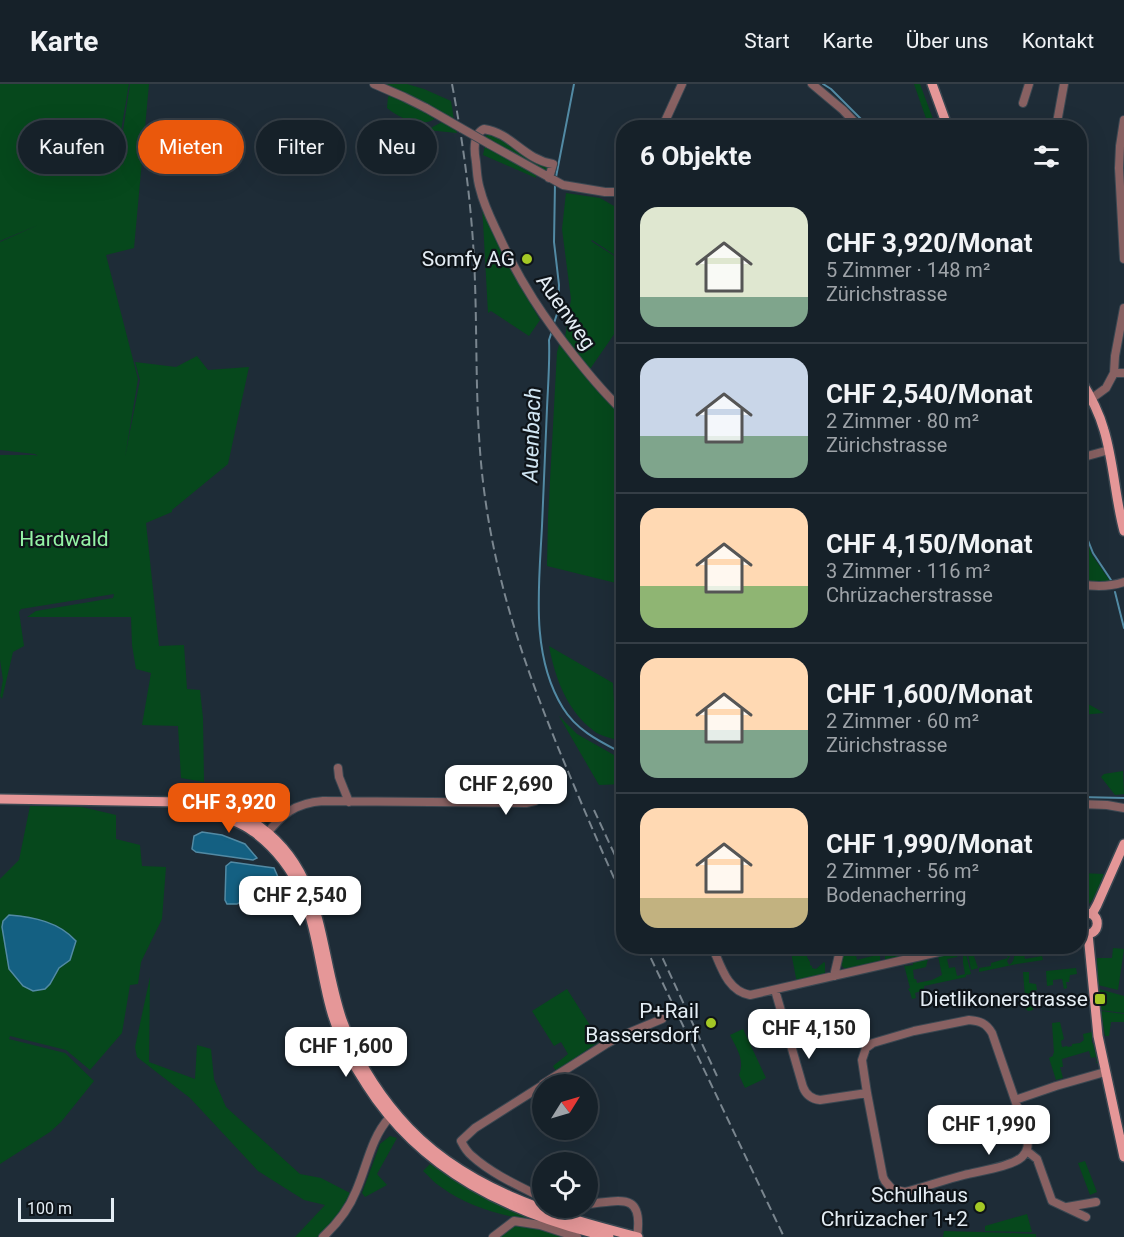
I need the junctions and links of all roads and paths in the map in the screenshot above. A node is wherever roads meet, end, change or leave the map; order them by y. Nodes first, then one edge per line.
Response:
1 (374, 84) edge
2 (682, 84) edge
3 (812, 84) edge
4 (932, 84) edge
5 (1029, 84) edge
6 (1064, 84) edge
7 (1023, 103) dead end
8 (666, 120) edge
9 (852, 120) edge
10 (945, 120) edge
11 (1057, 120) edge
12 (1124, 120) edge
13 (554, 180) junction
14 (616, 190) edge
15 (1124, 259) edge
16 (1124, 308) edge
17 (1114, 373) junction
18 (1124, 373) edge
19 (1087, 391) edge
20 (1092, 399) junction
21 (1087, 402) edge
22 (616, 404) edge
23 (1109, 450) junction
24 (1087, 456) edge
25 (1124, 531) edge
26 (1124, 582) edge
27 (1087, 585) edge
28 (338, 768) dead end
29 (0, 799) edge
30 (535, 801) dead end
31 (349, 802) junction
32 (1087, 804) edge
33 (1124, 808) edge
34 (264, 836) junction
35 (1124, 844) edge
36 (1087, 913) edge
37 (1092, 914) junction
38 (1087, 933) edge
39 (716, 954) edge
40 (839, 954) edge
41 (930, 954) edge
42 (1087, 954) edge
43 (834, 976) junction
44 (775, 990) junction
45 (662, 1020) dead end
46 (1105, 1072) junction
47 (560, 1074) edge
48 (532, 1092) edge
49 (867, 1094) junction
50 (1015, 1100) junction
51 (395, 1118) junction
52 (1121, 1129) edge
53 (426, 1149) junction
54 (1027, 1151) junction
55 (1124, 1157) edge
56 (532, 1192) edge
57 (1096, 1202) dead end
58 (598, 1203) edge
59 (1067, 1207) junction
60 (1086, 1217) dead end
61 (323, 1237) edge
62 (493, 1237) edge
63 (577, 1237) edge
64 (609, 1237) edge
65 (638, 1237) edge

1 - 13 street, bridge
2 - 8 street
3 - 9 street
4 - 10 main road
5 - 7 street
6 - 11 street
12 - 15 street
13 - 14 street
13 - 22 street, Auenweg
16 - 17 street
17 - 18 street
17 - 20 street
19 - 20 main road
20 - 21 street
20 - 23 main road
23 - 24 street
23 - 25 main road
26 - 27 street
28 - 31 street
29 - 34 main road
30 - 31 street
31 - 34 street
32 - 33 street
34 - 51 main road
35 - 37 main road
36 - 37 main road
37 - 38 main road
39 - 44 street
40 - 43 street
41 - 43 street
42 - 46 main road
43 - 44 street
44 - 49 street
45 - 47 street
46 - 50 street
46 - 52 main road
48 - 56 street
49 - 50 street
49 - 54 street
50 - 54 street
51 - 53 main road
51 - 61 street
52 - 55 main road
53 - 64 main road
53 - 65 main road
54 - 59 street
57 - 59 street
58 - 65 street
59 - 60 street
62 - 63 street

